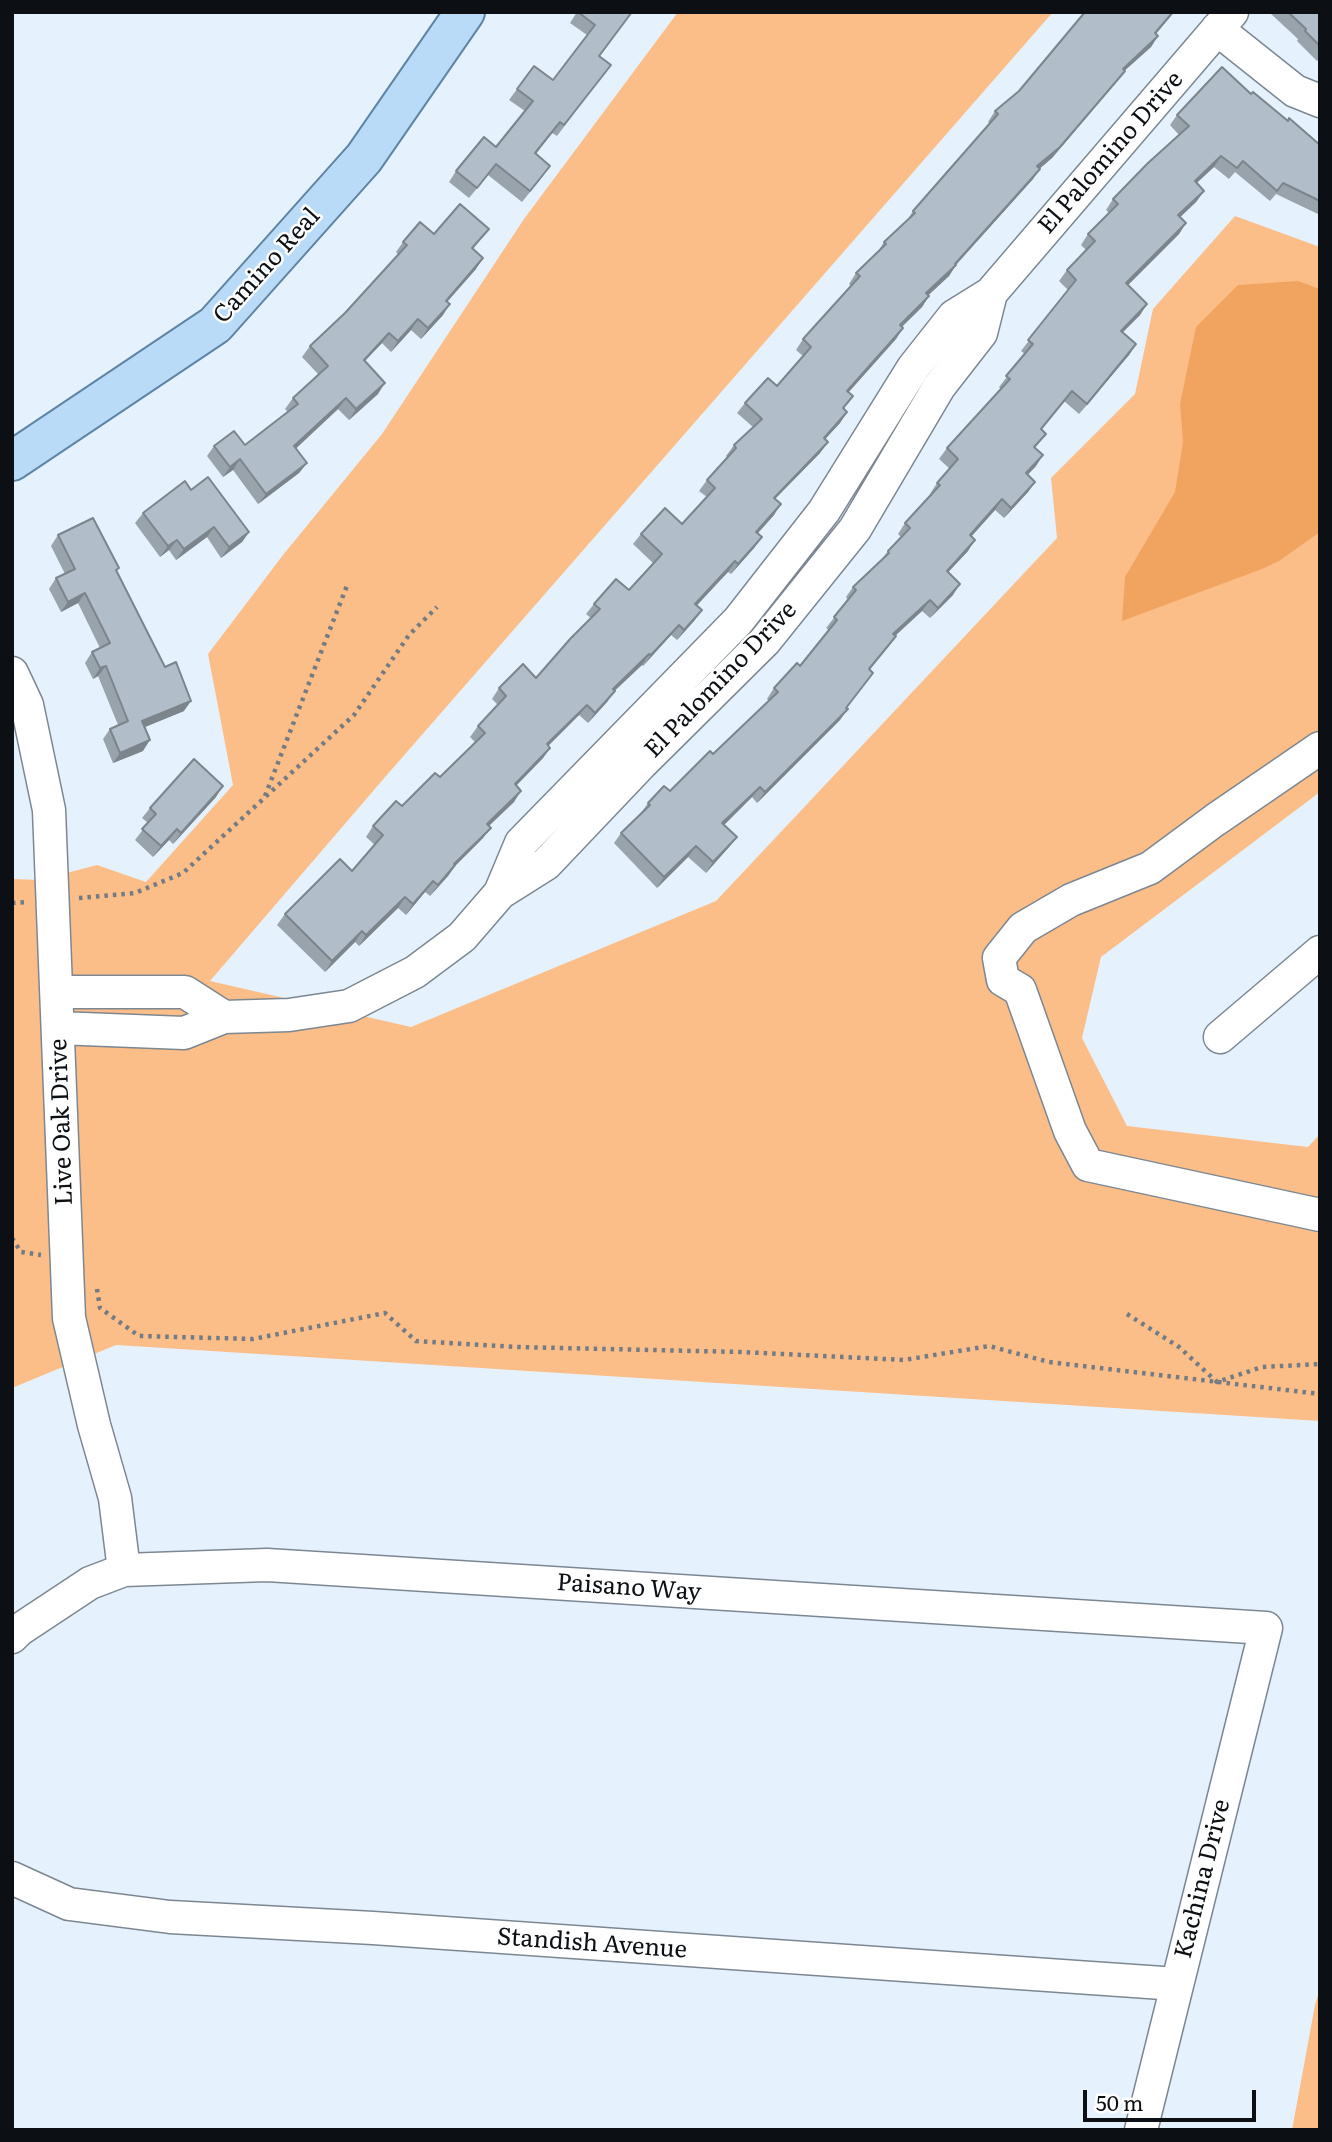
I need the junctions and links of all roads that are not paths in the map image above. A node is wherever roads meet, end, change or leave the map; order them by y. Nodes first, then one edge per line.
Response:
1 (465, 12) edge
2 (1224, 21) edge
3 (1320, 101) edge
4 (12, 461) edge
5 (12, 673) edge
6 (1320, 748) edge
7 (1320, 951) edge
8 (57, 992) junction
9 (163, 992) junction
10 (225, 1017) junction
11 (58, 1028) junction
12 (163, 1032) junction
13 (1220, 1037) dead end
14 (1320, 1215) edge
15 (124, 1570) junction
16 (1266, 1628) joint
17 (12, 1637) edge
18 (12, 1878) edge
19 (1177, 1984) junction
20 (1141, 2130) edge

1 - 4 main road, Camino Real
2 - 3 street
2 - 10 street, El Palomino Drive
5 - 8 street, Live Oak Drive
6 - 14 street
7 - 13 street
8 - 9 street
8 - 11 street, Live Oak Drive
9 - 10 street
9 - 12 street
10 - 12 street, El Palomino Drive
11 - 12 street, El Palomino Drive
11 - 15 street, Live Oak Drive
15 - 16 street, Paisano Way
15 - 17 street, Paisano Way
16 - 19 street, Kachina Drive
18 - 19 street, Standish Avenue
19 - 20 street, Kachina Drive

